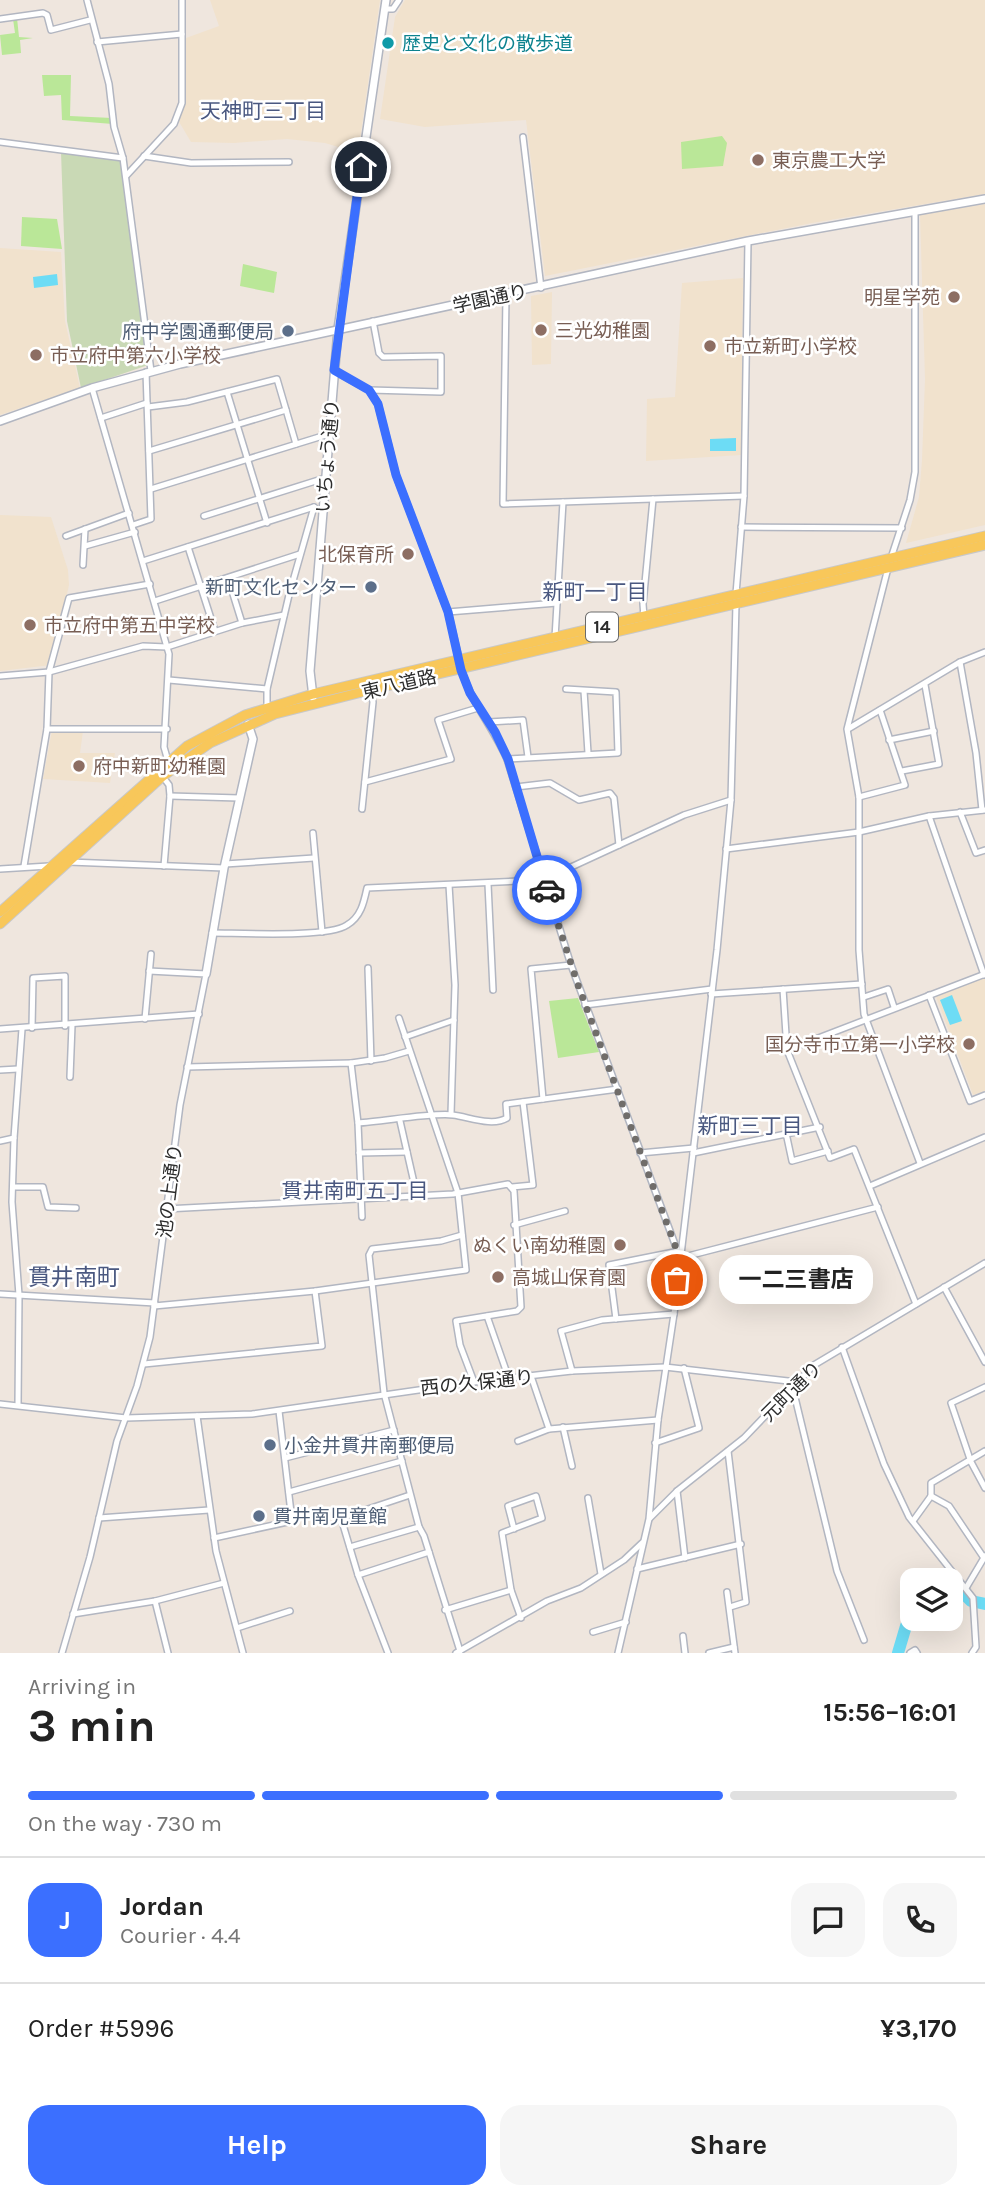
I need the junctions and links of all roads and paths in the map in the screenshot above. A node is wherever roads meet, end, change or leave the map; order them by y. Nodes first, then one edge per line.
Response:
1 (87, 0) edge
2 (182, 0) edge
3 (399, 0) edge
4 (386, 4) edge
5 (0, 19) edge
6 (90, 20) junction
7 (182, 34) junction
8 (97, 42) junction
9 (523, 137) dead end
10 (0, 142) edge
11 (144, 156) junction
12 (123, 158) junction
13 (289, 162) dead end
14 (126, 177) junction
15 (985, 199) edge
16 (915, 212) junction
17 (748, 241) junction
18 (541, 288) junction
19 (506, 296) junction
20 (373, 321) junction
21 (338, 329) junction
22 (334, 370) junction
23 (149, 371) junction
24 (92, 388) junction
25 (369, 390) junction
26 (227, 393) junction
27 (148, 405) junction
28 (286, 410) junction
29 (101, 418) junction
30 (0, 421) edge
31 (237, 425) junction
32 (329, 434) junction
33 (296, 444) junction
34 (149, 451) junction
35 (247, 459) junction
36 (325, 478) junction
37 (151, 489) junction
38 (744, 496) junction
39 (260, 499) junction
40 (653, 499) junction
41 (563, 502) junction
42 (323, 504) junction
43 (314, 507) junction
44 (129, 513) junction
45 (204, 516) dead end
46 (267, 523) junction
47 (741, 527) junction
48 (85, 528) junction
49 (902, 528) junction
50 (134, 529) junction
51 (66, 536) dead end
52 (985, 536) edge
53 (985, 545) edge
54 (85, 547) junction
55 (188, 547) junction
56 (300, 554) junction
57 (891, 558) junction
58 (143, 561) junction
59 (83, 565) dead end
60 (887, 569) junction
61 (228, 578) junction
62 (150, 584) junction
63 (200, 587) junction
64 (736, 600) junction
65 (155, 601) junction
66 (557, 603) junction
67 (448, 612) junction
68 (284, 615) junction
69 (644, 617) junction
70 (243, 623) junction
71 (215, 631) junction
72 (555, 638) junction
73 (167, 647) junction
74 (985, 652) edge
75 (960, 662) junction
76 (460, 666) junction
77 (49, 672) junction
78 (0, 677) edge
79 (169, 680) junction
80 (925, 685) junction
81 (267, 688) junction
82 (566, 689) dead end
83 (370, 690) junction
84 (584, 691) junction
85 (313, 694) junction
86 (316, 704) junction
87 (267, 707) junction
88 (478, 708) junction
89 (880, 710) junction
90 (489, 722) junction
91 (248, 724) junction
92 (47, 729) junction
93 (166, 729) junction
94 (847, 729) junction
95 (934, 731) junction
96 (889, 740) junction
97 (588, 753) junction
98 (528, 757) junction
99 (508, 759) junction
100 (168, 761) junction
101 (902, 771) junction
102 (163, 776) junction
103 (365, 782) junction
104 (516, 787) junction
105 (170, 796) junction
106 (859, 797) junction
107 (239, 798) junction
108 (731, 800) junction
109 (362, 809) dead end
110 (983, 810) edge
111 (960, 811) junction
112 (929, 816) junction
113 (859, 832) junction
114 (313, 833) dead end
115 (619, 845) junction
116 (726, 849) junction
117 (985, 850) edge
118 (314, 858) junction
119 (70, 861) junction
120 (24, 866) junction
121 (51, 866) junction
122 (164, 866) junction
123 (224, 866) junction
124 (0, 869) edge
125 (543, 880) junction
126 (488, 884) junction
127 (449, 885) junction
128 (0, 912) edge
129 (0, 924) edge
130 (322, 932) junction
131 (212, 933) junction
132 (150, 954) dead end
133 (571, 965) junction
134 (368, 968) dead end
135 (149, 971) junction
136 (206, 974) junction
137 (985, 974) edge
138 (862, 984) junction
139 (783, 989) junction
140 (494, 990) dead end
141 (712, 991) junction
142 (929, 995) junction
143 (864, 997) junction
144 (585, 1005) junction
145 (894, 1007) junction
146 (199, 1014) junction
147 (866, 1017) junction
148 (399, 1018) dead end
149 (145, 1019) junction
150 (454, 1020) junction
151 (69, 1025) junction
152 (32, 1028) junction
153 (0, 1029) edge
154 (22, 1029) junction
155 (405, 1037) junction
156 (787, 1049) junction
157 (409, 1051) junction
158 (371, 1061) junction
159 (351, 1063) junction
160 (187, 1067) junction
161 (18, 1069) junction
162 (0, 1070) edge
163 (70, 1077) dead end
164 (618, 1089) junction
165 (985, 1095) edge
166 (543, 1099) junction
167 (523, 1102) junction
168 (451, 1114) junction
169 (431, 1117) junction
170 (400, 1121) junction
171 (358, 1123) junction
172 (820, 1127) junction
173 (786, 1133) junction
174 (14, 1138) junction
175 (985, 1138) edge
176 (0, 1141) edge
177 (693, 1151) junction
178 (828, 1151) junction
179 (407, 1152) junction
180 (359, 1153) junction
181 (640, 1153) junction
182 (920, 1163) junction
183 (870, 1186) junction
184 (14, 1187) junction
185 (512, 1187) junction
186 (458, 1193) junction
187 (417, 1196) junction
188 (360, 1199) junction
189 (878, 1207) junction
190 (76, 1208) dead end
191 (166, 1209) junction
192 (565, 1211) dead end
193 (362, 1217) dead end
194 (514, 1225) junction
195 (462, 1235) junction
196 (679, 1256) junction
197 (985, 1264) edge
198 (370, 1283) junction
199 (944, 1287) junction
200 (315, 1291) junction
201 (0, 1294) edge
202 (19, 1295) junction
203 (154, 1304) junction
204 (916, 1304) junction
205 (674, 1314) junction
206 (487, 1316) junction
207 (616, 1319) junction
208 (842, 1347) junction
209 (985, 1362) edge
210 (144, 1364) junction
211 (665, 1367) junction
212 (684, 1368) junction
213 (572, 1371) junction
214 (531, 1376) junction
215 (509, 1378) junction
216 (474, 1382) junction
217 (797, 1382) junction
218 (985, 1387) edge
219 (793, 1389) junction
220 (384, 1393) junction
221 (0, 1404) edge
222 (18, 1405) junction
223 (279, 1411) junction
224 (197, 1416) junction
225 (126, 1418) junction
226 (658, 1420) junction
227 (563, 1427) junction
228 (548, 1429) junction
229 (394, 1430) junction
230 (518, 1441) dead end
231 (655, 1443) junction
232 (728, 1451) junction
233 (985, 1451) edge
234 (285, 1458) junction
235 (402, 1461) junction
236 (971, 1462) junction
237 (572, 1466) dead end
238 (985, 1488) edge
239 (677, 1491) junction
240 (289, 1492) junction
241 (410, 1495) junction
242 (931, 1496) junction
243 (587, 1503) dead end
244 (209, 1510) junction
245 (99, 1518) junction
246 (649, 1519) junction
247 (913, 1521) junction
248 (418, 1527) junction
249 (514, 1529) junction
250 (214, 1538) junction
251 (643, 1542) junction
252 (741, 1544) junction
253 (350, 1547) junction
254 (429, 1552) junction
255 (984, 1557) edge
256 (685, 1558) junction
257 (637, 1569) junction
258 (601, 1574) junction
259 (358, 1575) junction
260 (224, 1583) junction
261 (965, 1588) junction
262 (511, 1590) junction
263 (727, 1592) dead end
264 (155, 1601) junction
265 (730, 1607) junction
266 (445, 1610) junction
267 (290, 1611) dead end
268 (73, 1614) junction
269 (521, 1618) junction
270 (626, 1622) junction
271 (237, 1628) junction
272 (593, 1632) dead end
273 (683, 1636) dead end
274 (864, 1640) dead end
275 (734, 1650) edge
276 (458, 1652) edge
277 (62, 1653) edge
278 (168, 1653) edge
279 (243, 1653) edge
280 (388, 1653) edge
281 (618, 1653) edge
282 (685, 1653) edge
283 (709, 1653) edge
284 (910, 1653) edge
285 (917, 1653) edge
286 (972, 1653) edge

1 - 6 street
2 - 7 street
3 - 4 street
4 - 21 street, いちょう通り
5 - 6 street
6 - 8 street
7 - 8 street
7 - 11 street
8 - 12 street
9 - 18 street
10 - 12 street
11 - 13 street
11 - 14 street
12 - 14 street
14 - 23 street
15 - 16 street, 学園通り
16 - 17 street, 学園通り
16 - 49 street
17 - 18 street, 学園通り
17 - 38 street
18 - 19 street, 学園通り
19 - 20 street, 学園通り
19 - 41 street
20 - 21 street, 学園通り
20 - 25 street
21 - 22 street, いちょう通り
21 - 23 street, 学園通り
22 - 25 street
22 - 32 street, いちょう通り
23 - 24 street, 学園通り
23 - 27 street
24 - 29 street
24 - 30 street, 学園通り
25 - 67 street
26 - 27 street
26 - 28 street
26 - 31 street
27 - 29 street
27 - 34 street
28 - 31 street
28 - 33 street
29 - 44 street
31 - 34 street
31 - 35 street
32 - 33 street
32 - 36 street, いちょう通り
33 - 35 street
34 - 37 street
35 - 37 street
35 - 39 street
36 - 39 street
36 - 42 street, いちょう通り
37 - 50 street
38 - 40 street
38 - 47 street
39 - 45 street
39 - 46 street
40 - 41 street
40 - 69 street
41 - 66 street
42 - 43 street
42 - 85 street, いちょう通り
43 - 46 street
43 - 56 street
44 - 48 street
44 - 50 street
46 - 55 street
47 - 49 street
47 - 64 street
48 - 51 street
48 - 54 street
49 - 57 street
50 - 54 street
50 - 58 street
52 - 57 main road, 東八道路 / 14
53 - 60 main road, 東八道路 / 14
54 - 59 street
55 - 58 street
55 - 63 street
56 - 61 street
56 - 68 street
57 - 60 street
57 - 64 main road, 東八道路 / 14
58 - 62 street
60 - 64 main road, 東八道路 / 14
60 - 94 street
61 - 63 street
61 - 70 street
62 - 65 street
62 - 77 street
63 - 65 street
63 - 71 street
64 - 69 main road, 東八道路 / 14
64 - 76 main road, 東八道路 / 14
64 - 108 street
65 - 73 street
66 - 67 street
66 - 72 street
67 - 76 street
68 - 70 street
68 - 81 street
69 - 72 main road, 東八道路 / 14
70 - 71 street
71 - 73 street
72 - 76 main road, 東八道路 / 14
73 - 77 street
73 - 79 street
74 - 75 street
75 - 80 street
75 - 110 street
76 - 83 main road, 東八道路 / 14
76 - 85 main road, 東八道路 / 14
76 - 88 street
77 - 78 street
77 - 92 street
79 - 81 street
79 - 93 street
80 - 89 street
80 - 95 street
81 - 87 street
82 - 84 street
83 - 86 main road, 東八道路 / 14
83 - 103 street
84 - 97 street
84 - 97 street
85 - 86 street, いちょう通り
85 - 87 main road, 東八道路 / 14
86 - 91 main road, 東八道路 / 14
87 - 100 main road, 東八道路 / 14
88 - 90 street
88 - 103 street
89 - 94 street
89 - 96 street
90 - 98 street
90 - 99 street
91 - 102 main road, 東八道路 / 14
91 - 107 street, 池の上通り
92 - 93 street
92 - 120 street
93 - 100 street
94 - 106 street
95 - 96 street
95 - 101 street
96 - 101 street
97 - 98 street
98 - 99 street
99 - 104 street
100 - 121 main road, 東八道路 / 14
101 - 106 street
102 - 105 street
102 - 119 main road, 東八道路 / 14
103 - 109 street
104 - 115 street
104 - 125 street
105 - 107 street
105 - 122 street
106 - 113 street
107 - 123 street, 池の上通り
108 - 115 street
108 - 116 street
110 - 111 street
111 - 112 street
111 - 117 street
112 - 113 street
112 - 137 street
113 - 116 street
113 - 138 street
114 - 118 street
115 - 125 street
116 - 141 street
118 - 123 street
118 - 130 street
119 - 121 street
119 - 122 street
119 - 129 main road, 東八道路 / 14
120 - 121 street
120 - 124 street
121 - 128 main road, 東八道路 / 14
122 - 123 street
123 - 131 street, 池の上通り
125 - 126 street
125 - 133 street
126 - 127 street
126 - 140 street
127 - 130 street
127 - 150 street
130 - 131 street
131 - 136 street, 池の上通り
132 - 135 street
133 - 144 street
133 - 166 street
134 - 158 street
135 - 136 street
135 - 149 street
136 - 146 street, 池の上通り
137 - 142 street
138 - 139 street
138 - 143 street
139 - 141 street
139 - 156 street
141 - 144 street
141 - 177 street
142 - 145 street
142 - 165 street
143 - 145 street
143 - 147 street
144 - 164 street
145 - 147 street
146 - 149 street
146 - 160 street, 池の上通り
147 - 156 street
147 - 182 street
148 - 155 street
149 - 151 street
150 - 155 street
150 - 168 street
151 - 152 street
151 - 152 street
151 - 163 street
152 - 154 street
153 - 154 street
154 - 161 street
155 - 157 street
156 - 172 street
157 - 158 street
157 - 169 street
158 - 159 street
159 - 160 street
159 - 171 street
160 - 191 street, 池の上通り
161 - 162 street
161 - 174 street
164 - 166 street
164 - 181 street
166 - 167 street
167 - 168 street
167 - 185 street
168 - 169 street
169 - 170 street
169 - 186 street
170 - 171 street
170 - 179 street
171 - 180 street
172 - 173 street
172 - 178 street
173 - 177 street
173 - 178 street
174 - 176 street
174 - 184 street
175 - 182 street
177 - 181 street
177 - 196 street
178 - 183 street
179 - 180 street
179 - 187 street
180 - 188 street
181 - 196 street
182 - 183 street
183 - 189 street
184 - 190 street
184 - 202 street
185 - 186 street
185 - 194 street
186 - 187 street
186 - 195 street
187 - 188 street
188 - 191 street
188 - 193 street
189 - 196 street
189 - 204 street
191 - 203 street, 池の上通り
192 - 194 street
194 - 206 street
195 - 198 street
195 - 198 street
196 - 205 street
196 - 207 street
197 - 199 street, 元町通り
198 - 200 street
198 - 220 street
199 - 204 street, 元町通り
199 - 209 street
200 - 203 street
200 - 210 street
201 - 202 street
202 - 203 street
202 - 222 street
203 - 210 street, 池の上通り
204 - 208 street, 元町通り
205 - 207 street
205 - 211 street
206 - 215 street
206 - 216 street
207 - 213 street
208 - 217 street, 元町通り
208 - 247 street
210 - 225 street, 池の上通り
211 - 212 street, 西の久保通り
211 - 213 street, 西の久保通り
211 - 226 street
212 - 217 street, 西の久保通り
212 - 231 street
213 - 214 street, 西の久保通り
214 - 215 street, 西の久保通り
214 - 228 street
215 - 216 street, 西の久保通り
216 - 220 street, 西の久保通り
217 - 219 street, 元町通り
218 - 236 street
219 - 232 street, 元町通り
219 - 274 street
220 - 223 street, 西の久保通り
220 - 229 street
221 - 222 street, 西の久保通り
222 - 225 street, 西の久保通り
223 - 224 street, 西の久保通り
223 - 234 street
224 - 225 street, 西の久保通り
224 - 244 street
225 - 245 street, 池の上通り
226 - 227 street
226 - 231 street
227 - 228 street
227 - 237 street
228 - 230 street
229 - 234 street
229 - 235 street
231 - 246 street
232 - 239 street, 元町通り
232 - 252 street
233 - 236 street
234 - 240 street
235 - 240 street
235 - 241 street
236 - 238 street
236 - 242 street
239 - 246 street, 元町通り
239 - 256 street
240 - 250 street
241 - 248 street
241 - 253 street
242 - 247 street
242 - 255 street
243 - 258 street
244 - 245 street
244 - 250 street
245 - 268 street, 池の上通り
246 - 251 street
247 - 261 street
248 - 253 street
248 - 254 street
249 - 249 street
249 - 262 street
250 - 260 street
251 - 257 street
251 - 258 street
252 - 256 street
252 - 265 street
253 - 259 street
254 - 259 street
254 - 266 street
255 - 261 street
256 - 257 street
257 - 270 street
258 - 269 street
259 - 280 street
260 - 264 street
260 - 271 street
261 - 286 street
262 - 266 street
262 - 269 street
263 - 265 street
264 - 268 street
264 - 278 street
265 - 275 street
266 - 276 street
267 - 271 street
268 - 277 street, 池の上通り
269 - 276 street
270 - 272 street
270 - 281 street
271 - 279 street
273 - 282 street
275 - 283 street
284 - 285 street

